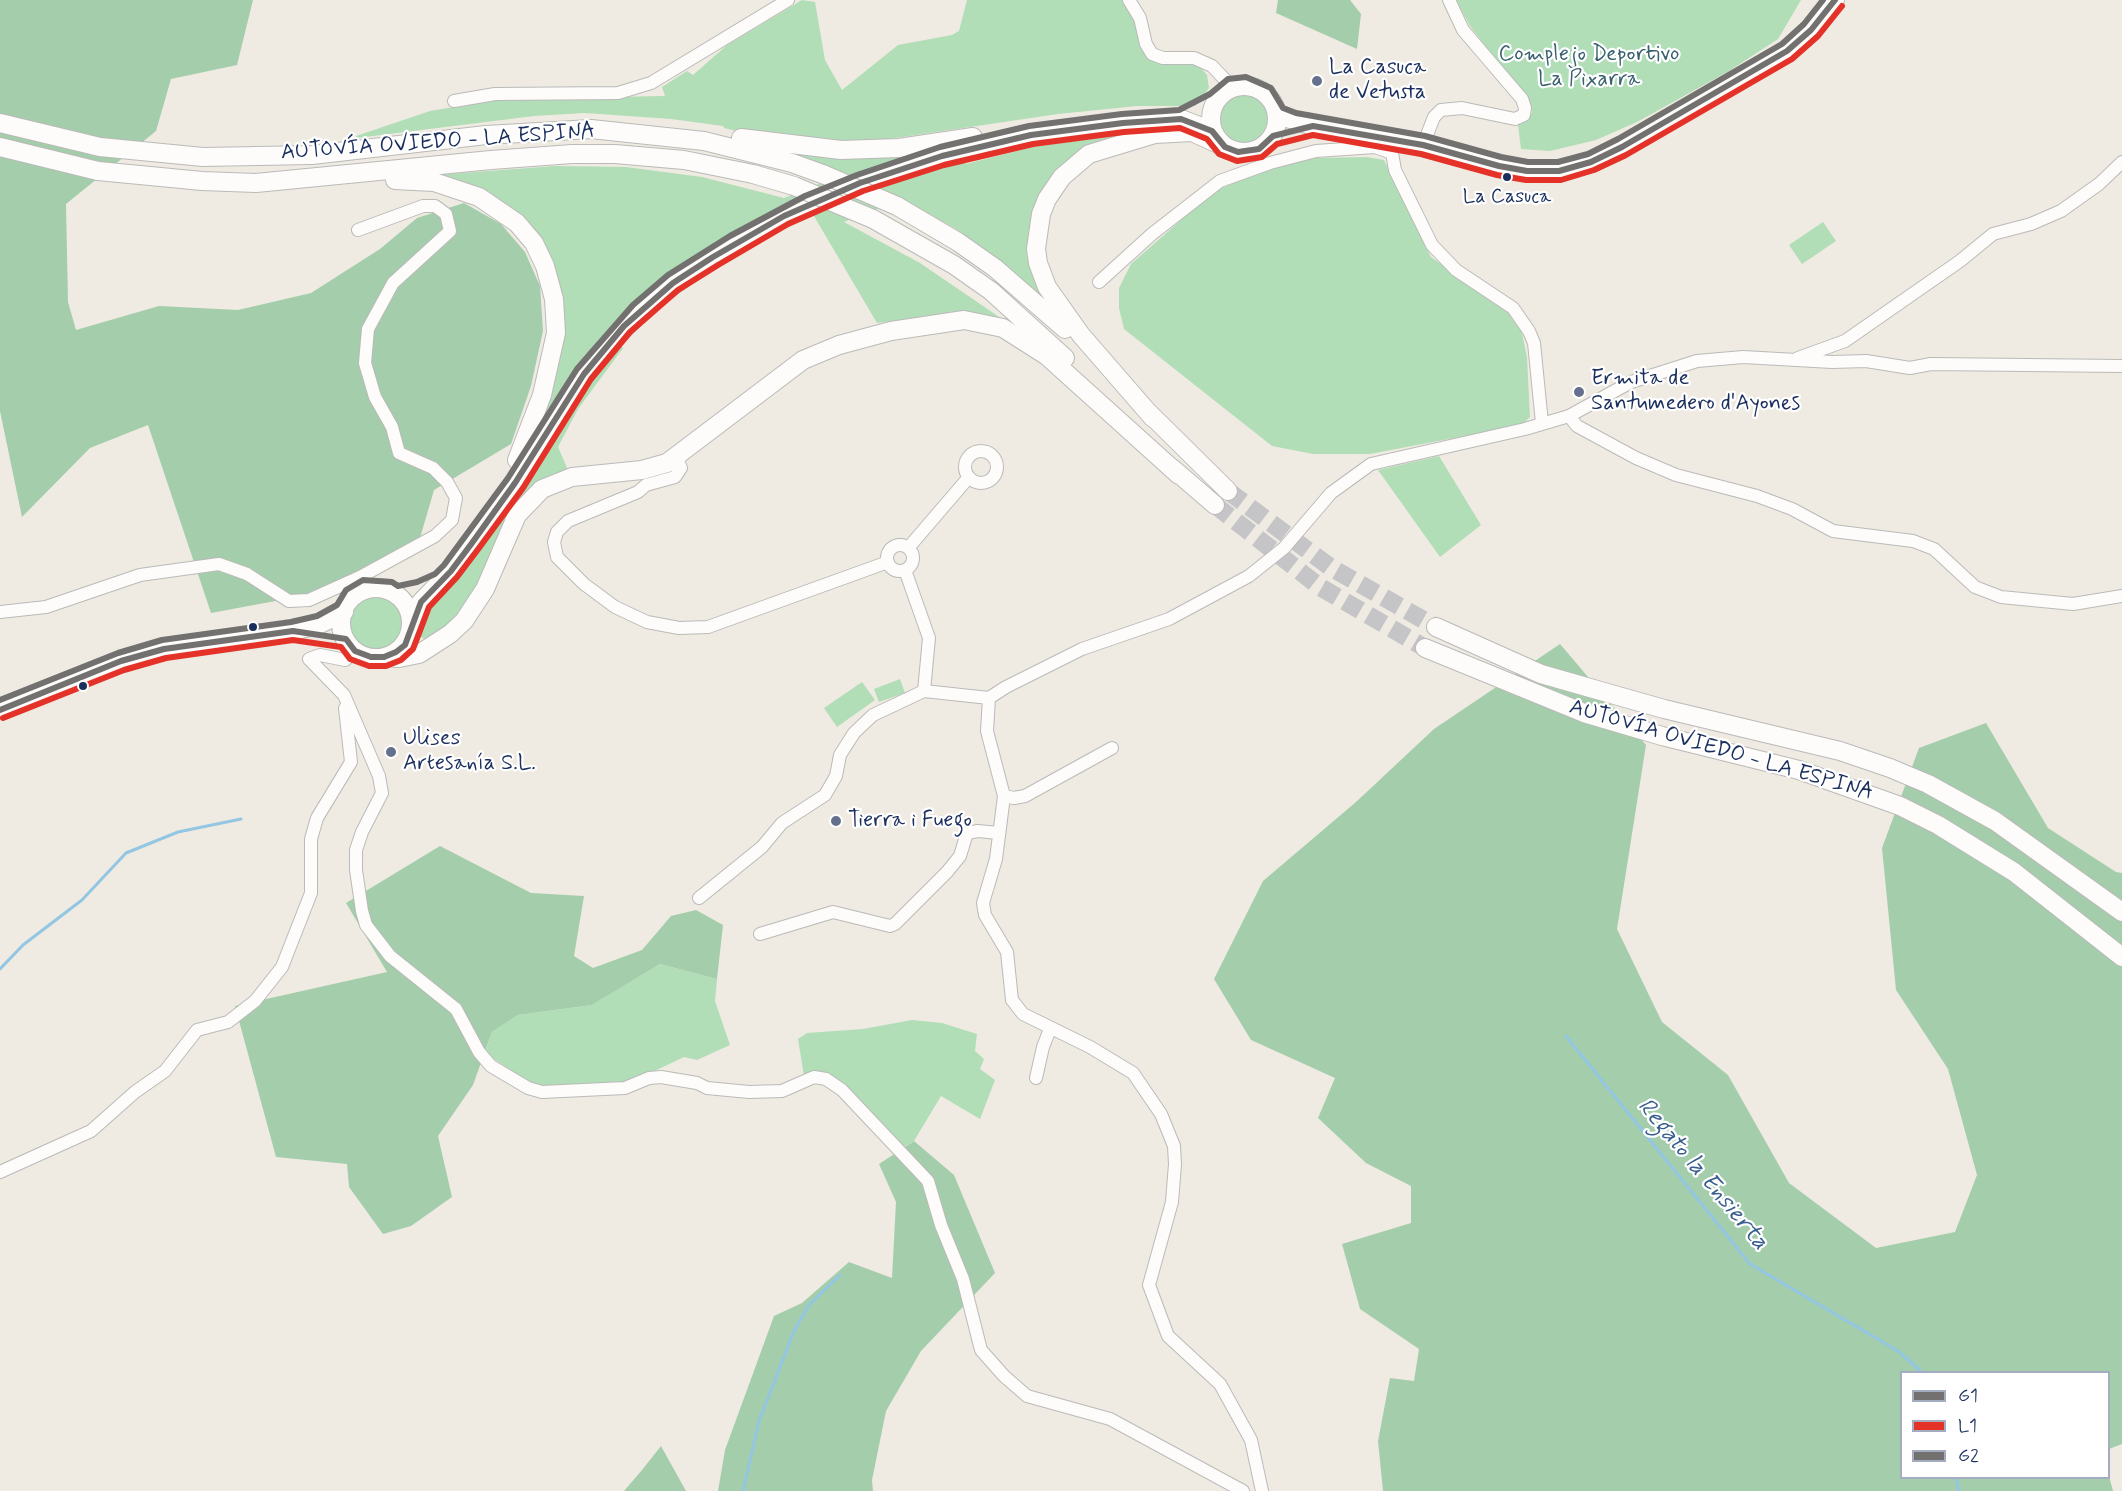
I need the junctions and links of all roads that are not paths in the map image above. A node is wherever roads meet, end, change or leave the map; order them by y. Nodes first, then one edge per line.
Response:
1 (788, 0) edge
2 (1129, 0) edge
3 (1449, 0) edge
4 (1835, 0) edge
5 (1232, 87) junction
6 (454, 101) dead end
7 (1215, 102) junction
8 (1277, 115) junction
9 (1181, 119) junction
10 (0, 123) edge
11 (1123, 123) junction
12 (1313, 126) junction
13 (1212, 131) junction
14 (486, 135) junction
15 (1273, 136) junction
16 (1423, 145) junction
17 (1393, 146) junction
18 (0, 147) edge
19 (1225, 147) junction
20 (2122, 162) edge
21 (256, 183) junction
22 (358, 230) dead end
23 (1099, 282) dead end
24 (1792, 360) junction
25 (2122, 366) edge
26 (1569, 416) junction
27 (1153, 418) junction
28 (1542, 423) junction
29 (677, 458) junction
30 (1179, 475) junction
31 (969, 477) dead end
32 (1228, 491) tunnel mouth
33 (1215, 506) tunnel mouth
34 (491, 517) junction
35 (909, 547) junction
36 (888, 562) junction
37 (906, 570) junction
38 (440, 581) junction
39 (362, 583) junction
40 (396, 595) junction
41 (2122, 596) edge
42 (0, 612) edge
43 (344, 612) junction
44 (1436, 627) tunnel mouth
45 (411, 630) junction
46 (293, 631) junction
47 (351, 645) junction
48 (434, 645) junction
49 (1425, 648) tunnel mouth
50 (384, 657) junction
51 (924, 690) junction
52 (344, 695) junction
53 (989, 698) junction
54 (0, 710) edge
55 (1112, 747) dead end
56 (1004, 796) junction
57 (998, 833) junction
58 (699, 898) dead end
59 (2122, 912) edge
60 (760, 934) dead end
61 (2122, 957) edge
62 (1050, 1029) junction
63 (1036, 1078) dead end
64 (0, 1172) edge
65 (1243, 1491) edge
66 (1262, 1491) edge

1 - 6 street
2 - 5 street
3 - 16 street
4 - 16 highway
5 - 7 highway
5 - 8 highway
7 - 9 highway
7 - 13 highway
8 - 12 highway
8 - 15 highway
9 - 11 highway
9 - 13 highway
10 - 14 highway, AUTOVÍA OVIEDO - LA ESPINA
11 - 14 highway
11 - 34 highway
12 - 15 highway
12 - 17 highway
13 - 19 highway
14 - 27 highway, AUTOVÍA OVIEDO - LA ESPINA, bridge
15 - 19 highway
16 - 17 highway
17 - 23 street
17 - 28 street
18 - 21 highway, AUTOVÍA OVIEDO - LA ESPINA
19 - 27 highway
20 - 24 street
21 - 30 highway, AUTOVÍA OVIEDO - LA ESPINA, bridge
21 - 34 highway
22 - 39 street
24 - 25 street
24 - 26 street
26 - 28 street
26 - 41 street
27 - 32 highway, AUTOVÍA OVIEDO - LA ESPINA
28 - 53 street
29 - 30 highway
29 - 36 street
29 - 48 highway
30 - 33 highway, AUTOVÍA OVIEDO - LA ESPINA
31 - 35 street
34 - 38 highway
35 - 36 street
35 - 37 street
36 - 37 street
37 - 51 street
38 - 40 highway
38 - 45 highway
39 - 40 highway
39 - 42 street
39 - 43 highway
40 - 45 highway
43 - 46 highway
43 - 47 highway
44 - 59 highway, AUTOVÍA OVIEDO - LA ESPINA
45 - 48 highway
45 - 50 highway
46 - 47 highway
46 - 54 highway
47 - 50 highway
47 - 52 street
48 - 50 highway
49 - 61 highway, AUTOVÍA OVIEDO - LA ESPINA
51 - 53 street
51 - 58 street
52 - 64 street
52 - 65 street
53 - 56 street
55 - 56 street
56 - 57 street
57 - 60 street
57 - 62 street
62 - 63 street
62 - 66 street

